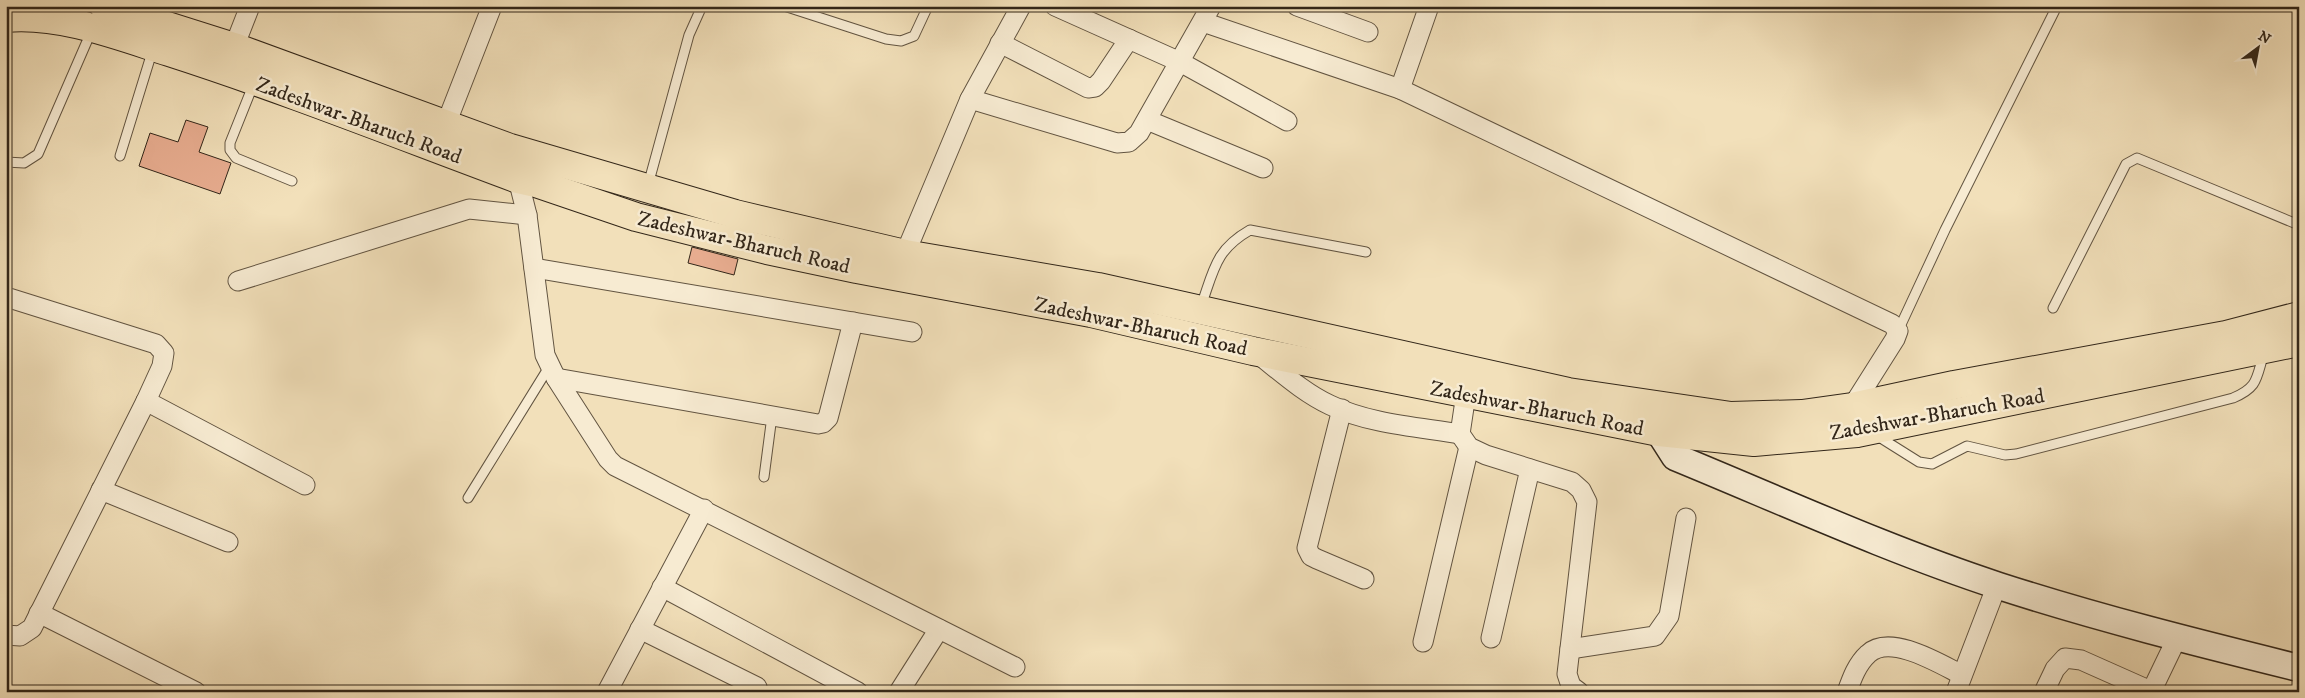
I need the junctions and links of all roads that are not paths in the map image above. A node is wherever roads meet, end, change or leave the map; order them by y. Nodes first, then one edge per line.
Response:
1 (250, 6) edge
2 (492, 6) edge
3 (702, 6) edge
4 (784, 6) edge
5 (928, 6) edge
6 (1021, 6) edge
7 (1055, 6) edge
8 (1296, 6) edge
9 (1429, 6) edge
10 (2056, 6) edge
11 (796, 8) edge
12 (1207, 14) edge
13 (98, 15) edge
14 (6, 18) edge
15 (1368, 32) dead end
16 (1129, 39) junction
17 (1000, 43) junction
18 (153, 47) junction
19 (234, 47) junction
20 (1180, 62) junction
21 (255, 81) junction
22 (1400, 89) junction
23 (970, 99) junction
24 (1147, 120) junction
25 (1287, 122) dead end
26 (446, 124) junction
27 (510, 148) junction
28 (120, 156) dead end
29 (6, 162) edge
30 (1263, 168) dead end
31 (518, 179) junction
32 (292, 181) dead end
33 (647, 190) junction
34 (527, 216) junction
35 (2299, 225) edge
36 (1366, 252) dead end
37 (905, 254) junction
38 (534, 268) junction
39 (238, 281) dead end
40 (6, 297) edge
41 (2053, 308) dead end
42 (1199, 311) junction
43 (2299, 316) edge
44 (853, 322) junction
45 (1898, 331) junction
46 (912, 332) dead end
47 (2299, 342) edge
48 (2266, 349) junction
49 (1253, 351) junction
50 (552, 373) junction
51 (1466, 394) junction
52 (146, 401) junction
53 (1852, 407) junction
54 (1342, 409) junction
55 (772, 416) junction
56 (1660, 432) junction
57 (1859, 432) junction
58 (1464, 441) junction
59 (1530, 469) junction
60 (764, 477) dead end
61 (305, 485) dead end
62 (101, 490) junction
63 (468, 498) dead end
64 (704, 509) junction
65 (1686, 518) dead end
66 (228, 542) dead end
67 (1364, 579) dead end
68 (1997, 586) junction
69 (662, 587) junction
70 (39, 613) junction
71 (640, 629) junction
72 (940, 629) junction
73 (6, 635) edge
74 (1490, 638) dead end
75 (2177, 638) junction
76 (1423, 642) dead end
77 (1570, 649) junction
78 (1015, 667) dead end
79 (2299, 668) edge
80 (1959, 683) edge
81 (757, 687) dead end
82 (1571, 690) edge
83 (2152, 691) edge
84 (196, 692) edge
85 (607, 692) edge
86 (858, 692) edge
87 (899, 692) edge
88 (1847, 692) edge
89 (2044, 692) edge

1 - 19 street
2 - 26 street
3 - 33 lane
4 - 11 lane
5 - 11 lane
6 - 17 street
7 - 16 street
8 - 15 street
9 - 22 street
10 - 45 lane
12 - 20 street
12 - 22 street
13 - 14 main road, Zadeshwar-Bharuch Road
13 - 18 main road, Zadeshwar-Bharuch Road
13 - 19 main road, Zadeshwar-Bharuch Road
13 - 29 lane
16 - 17 street
16 - 20 street
17 - 23 street
18 - 21 main road, Zadeshwar-Bharuch Road
18 - 28 lane
19 - 26 main road, Zadeshwar-Bharuch Road
20 - 24 street
20 - 25 street
21 - 31 main road, Zadeshwar-Bharuch Road
21 - 32 lane
22 - 45 street
23 - 24 street
23 - 37 street
24 - 30 street
26 - 27 main road, Zadeshwar-Bharuch Road
27 - 31 street
27 - 33 main road, Zadeshwar-Bharuch Road
31 - 34 street
31 - 49 main road, Zadeshwar-Bharuch Road
33 - 37 main road, Zadeshwar-Bharuch Road
34 - 38 street
34 - 39 street
35 - 41 lane
36 - 42 lane
37 - 42 main road, Zadeshwar-Bharuch Road
38 - 44 street
38 - 50 street
40 - 52 street
42 - 53 main road, Zadeshwar-Bharuch Road
43 - 53 main road, Zadeshwar-Bharuch Road
44 - 46 street
44 - 55 street
45 - 53 street
47 - 48 main road, Zadeshwar-Bharuch Road
48 - 57 main road, Zadeshwar-Bharuch Road
48 - 57 lane
49 - 51 main road, Zadeshwar-Bharuch Road
49 - 54 street
50 - 55 street
50 - 63 lane
50 - 64 street
51 - 56 main road, Zadeshwar-Bharuch Road
51 - 58 street
52 - 61 street
52 - 62 street
53 - 57 street
54 - 58 street
54 - 67 street
55 - 60 lane
56 - 57 main road, Zadeshwar-Bharuch Road
56 - 68 street
58 - 59 street
58 - 76 street
59 - 74 street
59 - 77 street
62 - 66 street
62 - 70 street
64 - 69 street
64 - 72 street
65 - 77 street
68 - 75 street
68 - 80 street
69 - 71 street
69 - 86 street
70 - 73 street
70 - 84 street
71 - 81 street
71 - 85 street
72 - 78 street
72 - 87 street
75 - 79 street
75 - 83 street
77 - 82 street
80 - 88 street
83 - 89 street

